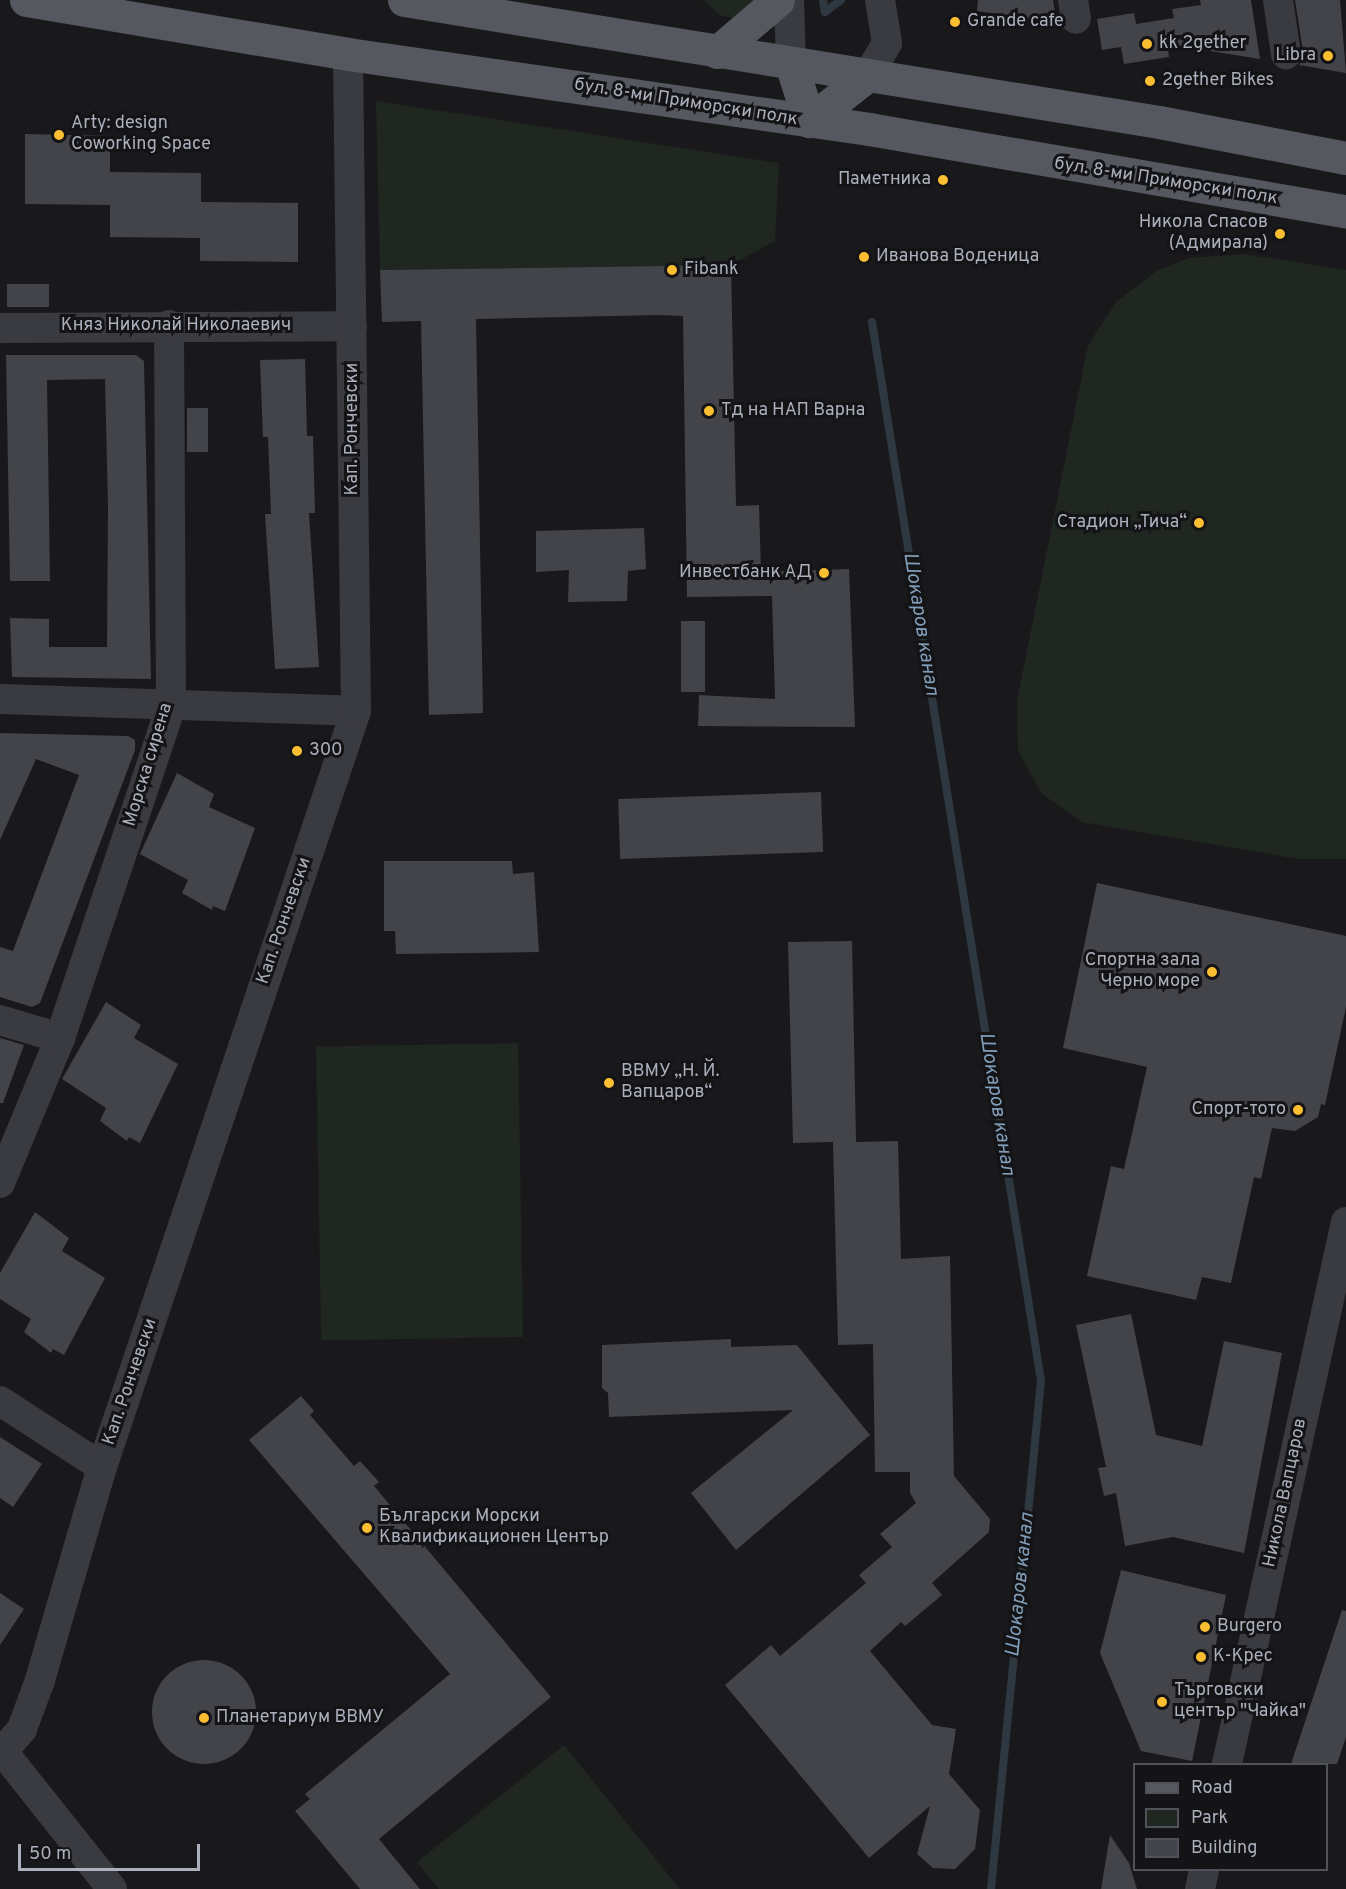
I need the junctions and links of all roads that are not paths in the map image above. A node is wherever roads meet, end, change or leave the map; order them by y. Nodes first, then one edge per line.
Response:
1 (26, 0) edge
2 (404, 0) edge
3 (778, 0) edge
4 (789, 0) edge
5 (1278, 0) edge
6 (885, 4) edge
7 (717, 52) junction
8 (348, 54) junction
9 (1286, 54) dead end
10 (791, 63) junction
11 (868, 75) junction
12 (809, 121) junction
13 (1346, 158) edge
14 (1346, 211) edge
15 (169, 325) junction
16 (352, 326) junction
17 (0, 328) edge
18 (0, 699) edge
19 (171, 707) junction
20 (356, 711) junction
21 (0, 1020) edge
22 (60, 1038) junction
23 (0, 1183) edge
24 (1346, 1222) edge
25 (0, 1401) edge
26 (102, 1467) junction
27 (1, 1749) edge
28 (1227, 1763) edge
29 (1204, 1871) edge
30 (112, 1889) edge
31 (1200, 1889) edge

1 - 8 main road, бул. 8-ми Приморски полк
2 - 7 main road
3 - 7 main road
4 - 10 street
5 - 9 street
6 - 11 street
7 - 10 main road
8 - 12 main road, бул. 8-ми Приморски полк
8 - 16 street, Кап. Рончевски
10 - 11 main road
10 - 12 main road
11 - 12 main road
11 - 13 main road
12 - 14 main road, бул. 8-ми Приморски полк
15 - 16 street, Княз Николай Николаевич
15 - 17 street, Княз Николай Николаевич
15 - 19 street, Морска сирена
16 - 20 street, Кап. Рончевски
18 - 19 street
19 - 20 street
19 - 22 street, Морска сирена
20 - 26 street, Кап. Рончевски
21 - 22 street
22 - 23 street, Морска сирена
24 - 28 street, Никола Вапцаров
25 - 26 street
26 - 27 street, Кап. Рончевски
27 - 30 street
29 - 31 street

